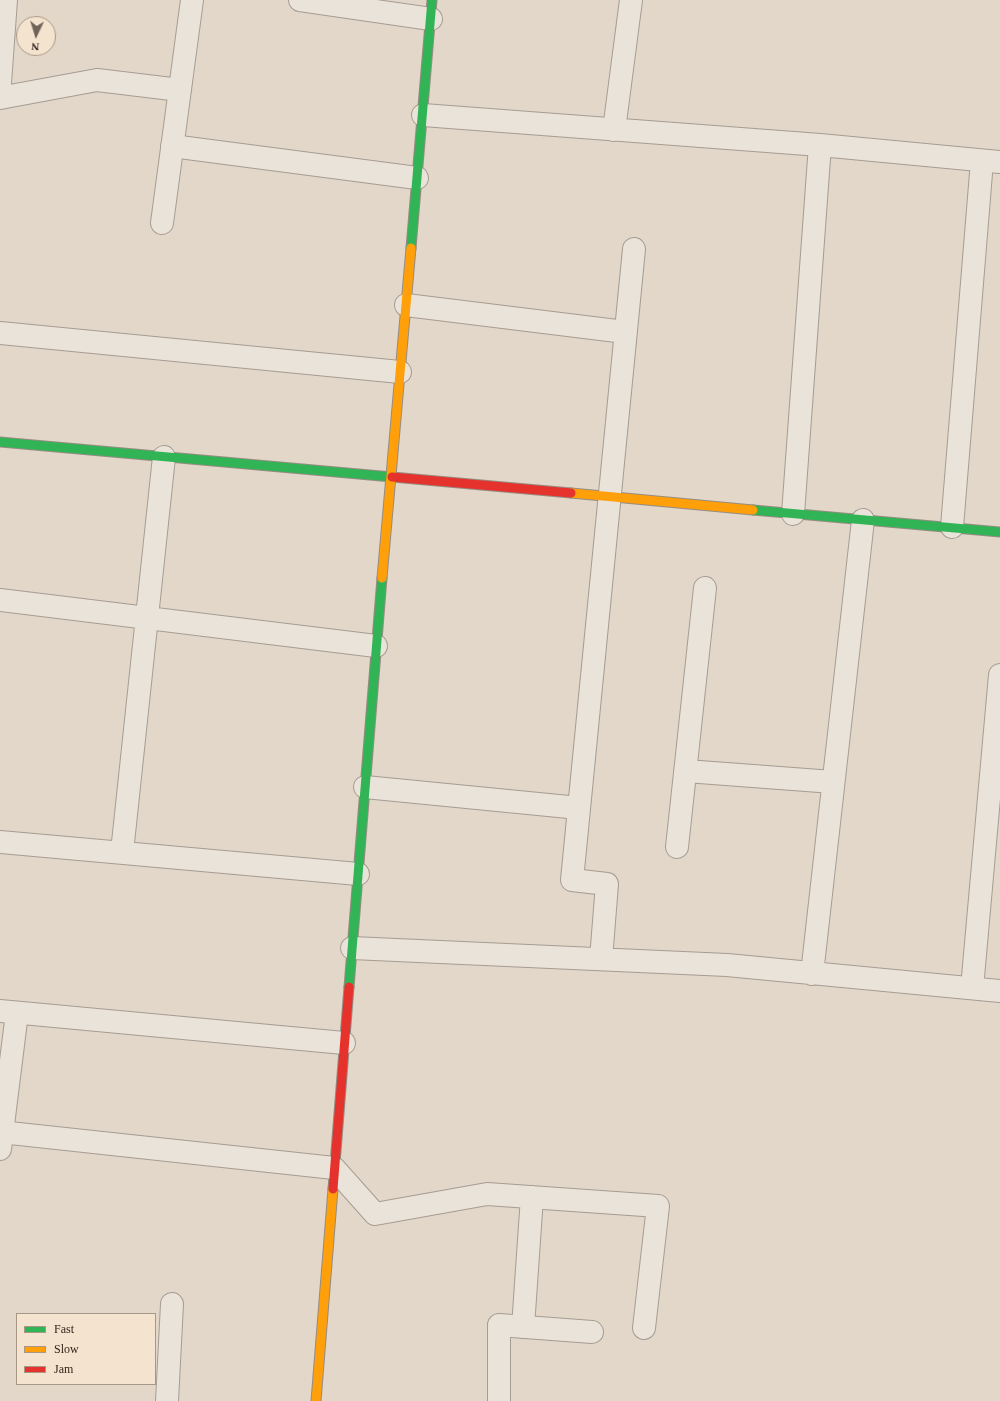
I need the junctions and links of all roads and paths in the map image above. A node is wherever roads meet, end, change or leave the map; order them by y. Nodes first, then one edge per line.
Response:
1 (6, 0) edge
2 (192, 0) edge
3 (300, 0) edge
4 (631, 0) edge
5 (432, 10) edge
6 (0, 83) edge
7 (180, 90) junction
8 (0, 98) edge
9 (422, 115) junction
10 (614, 130) junction
11 (820, 145) junction
12 (172, 146) junction
13 (991, 161) edge
14 (417, 178) junction
15 (162, 223) dead end
16 (634, 249) dead end
17 (406, 305) junction
18 (625, 332) junction
19 (0, 333) edge
20 (400, 372) junction
21 (0, 442) edge
22 (164, 457) junction
23 (391, 477) junction
24 (609, 497) junction
25 (793, 514) junction
26 (863, 520) junction
27 (952, 528) junction
28 (1000, 532) edge
29 (705, 588) dead end
30 (0, 600) edge
31 (147, 618) junction
32 (376, 646) junction
33 (1000, 675) edge
34 (686, 771) junction
35 (833, 782) junction
36 (364, 787) junction
37 (579, 808) junction
38 (0, 842) edge
39 (677, 848) dead end
40 (122, 852) junction
41 (358, 874) junction
42 (352, 948) junction
43 (601, 959) junction
44 (812, 974) junction
45 (972, 988) junction
46 (1000, 991) edge
47 (8, 1012) edge
48 (344, 1043) junction
49 (1, 1138) edge
50 (334, 1168) junction
51 (532, 1197) junction
52 (172, 1304) dead end
53 (523, 1327) junction
54 (644, 1328) dead end
55 (592, 1332) dead end
56 (167, 1401) edge
57 (316, 1401) edge
58 (498, 1401) edge

1 - 6 street
2 - 7 street
3 - 5 street
4 - 10 street
5 - 9 street
7 - 8 street
7 - 12 street
9 - 10 street
9 - 14 street
10 - 11 street
11 - 13 street
11 - 25 street
12 - 14 street
12 - 15 street
13 - 27 street
14 - 17 street
16 - 18 street
17 - 18 street
17 - 20 street
18 - 24 street
19 - 20 street
20 - 23 street
21 - 22 street
22 - 23 street
22 - 31 street
23 - 24 street
23 - 32 street
24 - 25 street
24 - 37 street
25 - 26 street
26 - 27 street
26 - 35 street
27 - 28 street
29 - 34 street
30 - 31 street
31 - 32 street
31 - 40 street
32 - 36 street
33 - 45 street
34 - 35 street
34 - 39 street
35 - 44 street
36 - 37 street
36 - 41 street
37 - 43 street
38 - 40 street
40 - 41 street
41 - 42 street
42 - 43 street
42 - 48 street
43 - 44 street
44 - 45 street
45 - 46 street
47 - 48 street
47 - 49 street
48 - 50 street
49 - 50 street
50 - 51 street
50 - 57 street
51 - 53 street
51 - 54 street
52 - 56 street
53 - 55 street
53 - 58 street

